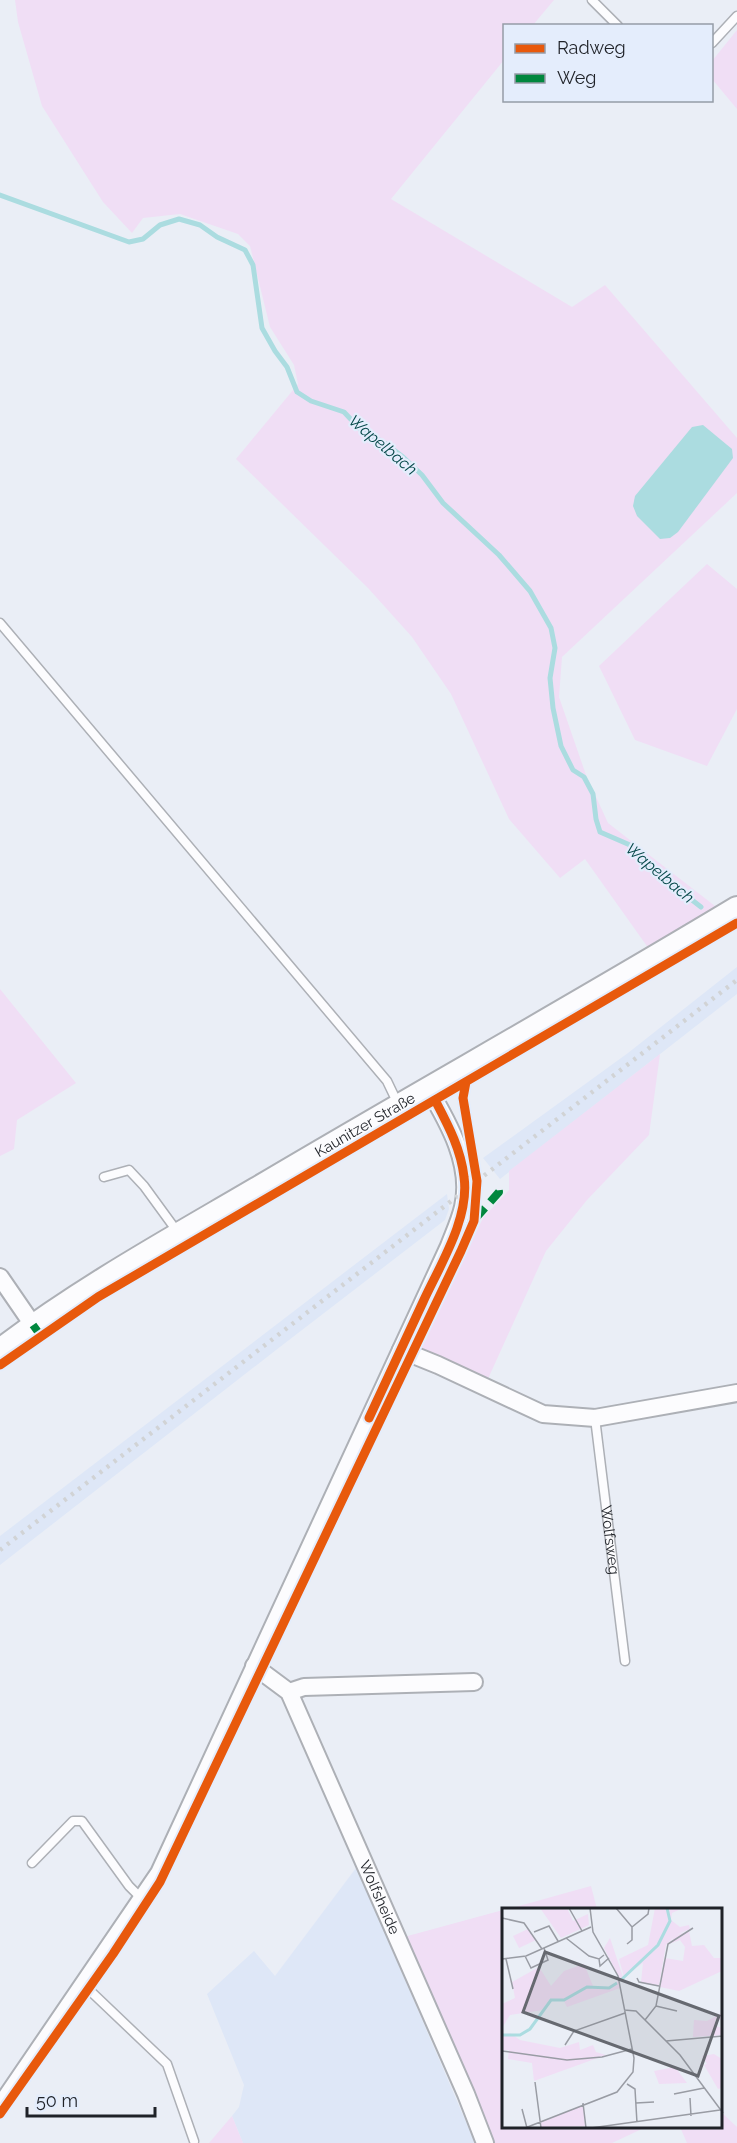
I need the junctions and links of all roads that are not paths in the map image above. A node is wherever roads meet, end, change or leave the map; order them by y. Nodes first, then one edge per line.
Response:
1 (592, 0) edge
2 (737, 16) edge
3 (616, 24) edge
4 (713, 40) edge
5 (0, 623) edge
6 (737, 908) edge
7 (428, 1088) junction
8 (399, 1104) junction
9 (104, 1177) dead end
10 (180, 1234) junction
11 (0, 1277) edge
12 (33, 1325) junction
13 (0, 1350) edge
14 (401, 1350) junction
15 (737, 1393) edge
16 (596, 1418) junction
17 (625, 1661) dead end
18 (254, 1666) junction
19 (474, 1682) dead end
20 (289, 1692) junction
21 (32, 1863) dead end
22 (142, 1899) junction
23 (83, 1984) junction
24 (0, 2106) edge
25 (194, 2141) dead end
26 (485, 2143) edge

1 - 3 lane
2 - 4 lane
5 - 8 lane
6 - 7 street, Kaunitzer Straße
7 - 8 street, Kaunitzer Straße
7 - 14 street
8 - 10 street, Kaunitzer Straße
9 - 10 lane
10 - 12 street, Kaunitzer Straße
11 - 12 street
12 - 13 street, Kaunitzer Straße
14 - 16 street
14 - 18 street
15 - 16 street
16 - 17 lane, Wolfsweg
18 - 20 street, Wolfsheide
18 - 22 street
19 - 20 street
20 - 26 street, Wolfsheide
21 - 22 lane
22 - 23 street
23 - 24 street
23 - 25 lane

